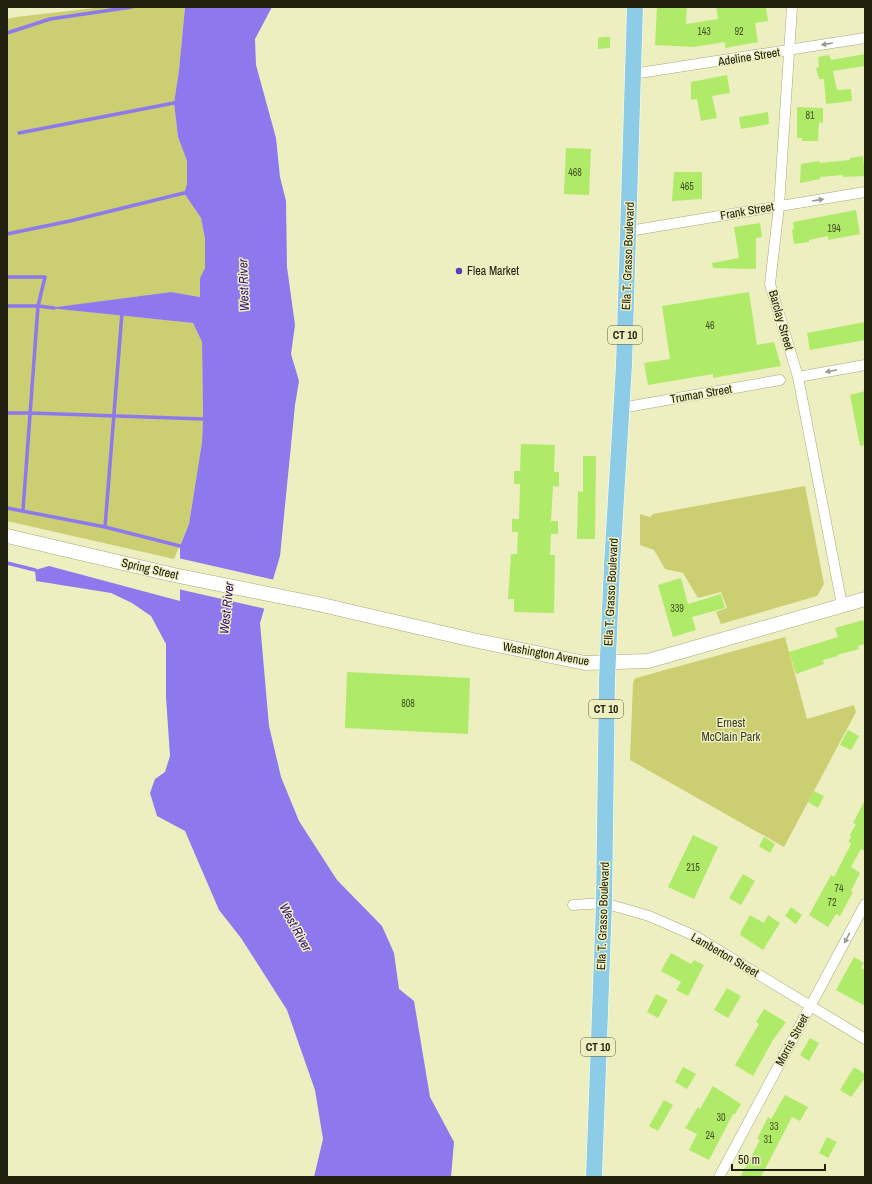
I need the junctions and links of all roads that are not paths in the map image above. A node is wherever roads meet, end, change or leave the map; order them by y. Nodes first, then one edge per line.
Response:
1 (635, 7) edge
2 (792, 7) edge
3 (865, 38) edge
4 (790, 50) junction
5 (633, 74) junction
6 (865, 192) edge
7 (779, 206) junction
8 (629, 231) junction
9 (865, 365) edge
10 (798, 377) junction
11 (780, 380) dead end
12 (621, 408) junction
13 (7, 536) edge
14 (295, 599) joint
15 (865, 599) edge
16 (842, 605) junction
17 (608, 663) junction
18 (604, 903) junction
19 (573, 904) dead end
20 (865, 904) edge
21 (811, 1006) junction
22 (865, 1039) edge
23 (594, 1177) edge
24 (719, 1177) edge

1 - 5 main road, Ella T. Grasso Boulevard / CT 10
2 - 4 street, Barclay Street
3 -> 4 street, Adeline Street
4 - 5 street, Adeline Street
4 - 7 street, Barclay Street
5 - 8 main road, Ella T. Grasso Boulevard / CT 10
7 -> 6 street, Frank Street
7 - 8 street, Frank Street
7 - 10 street, Barclay Street
8 - 12 main road, Ella T. Grasso Boulevard / CT 10
9 -> 10 street
10 - 16 street, Barclay Street
11 - 12 street, Truman Street
12 - 17 main road, Ella T. Grasso Boulevard / CT 10
13 - 14 main road, Spring Street
14 - 17 main road, Washington Avenue
15 - 16 main road, Washington Avenue
16 - 17 main road, Washington Avenue
17 - 18 main road, Ella T. Grasso Boulevard / CT 10
18 - 19 street, Lamberton Street
18 - 21 street, Lamberton Street
18 - 23 main road, Ella T. Grasso Boulevard / CT 10
20 -> 21 street, Morris Street
21 - 22 street, Lamberton Street
21 - 24 street, Morris Street

